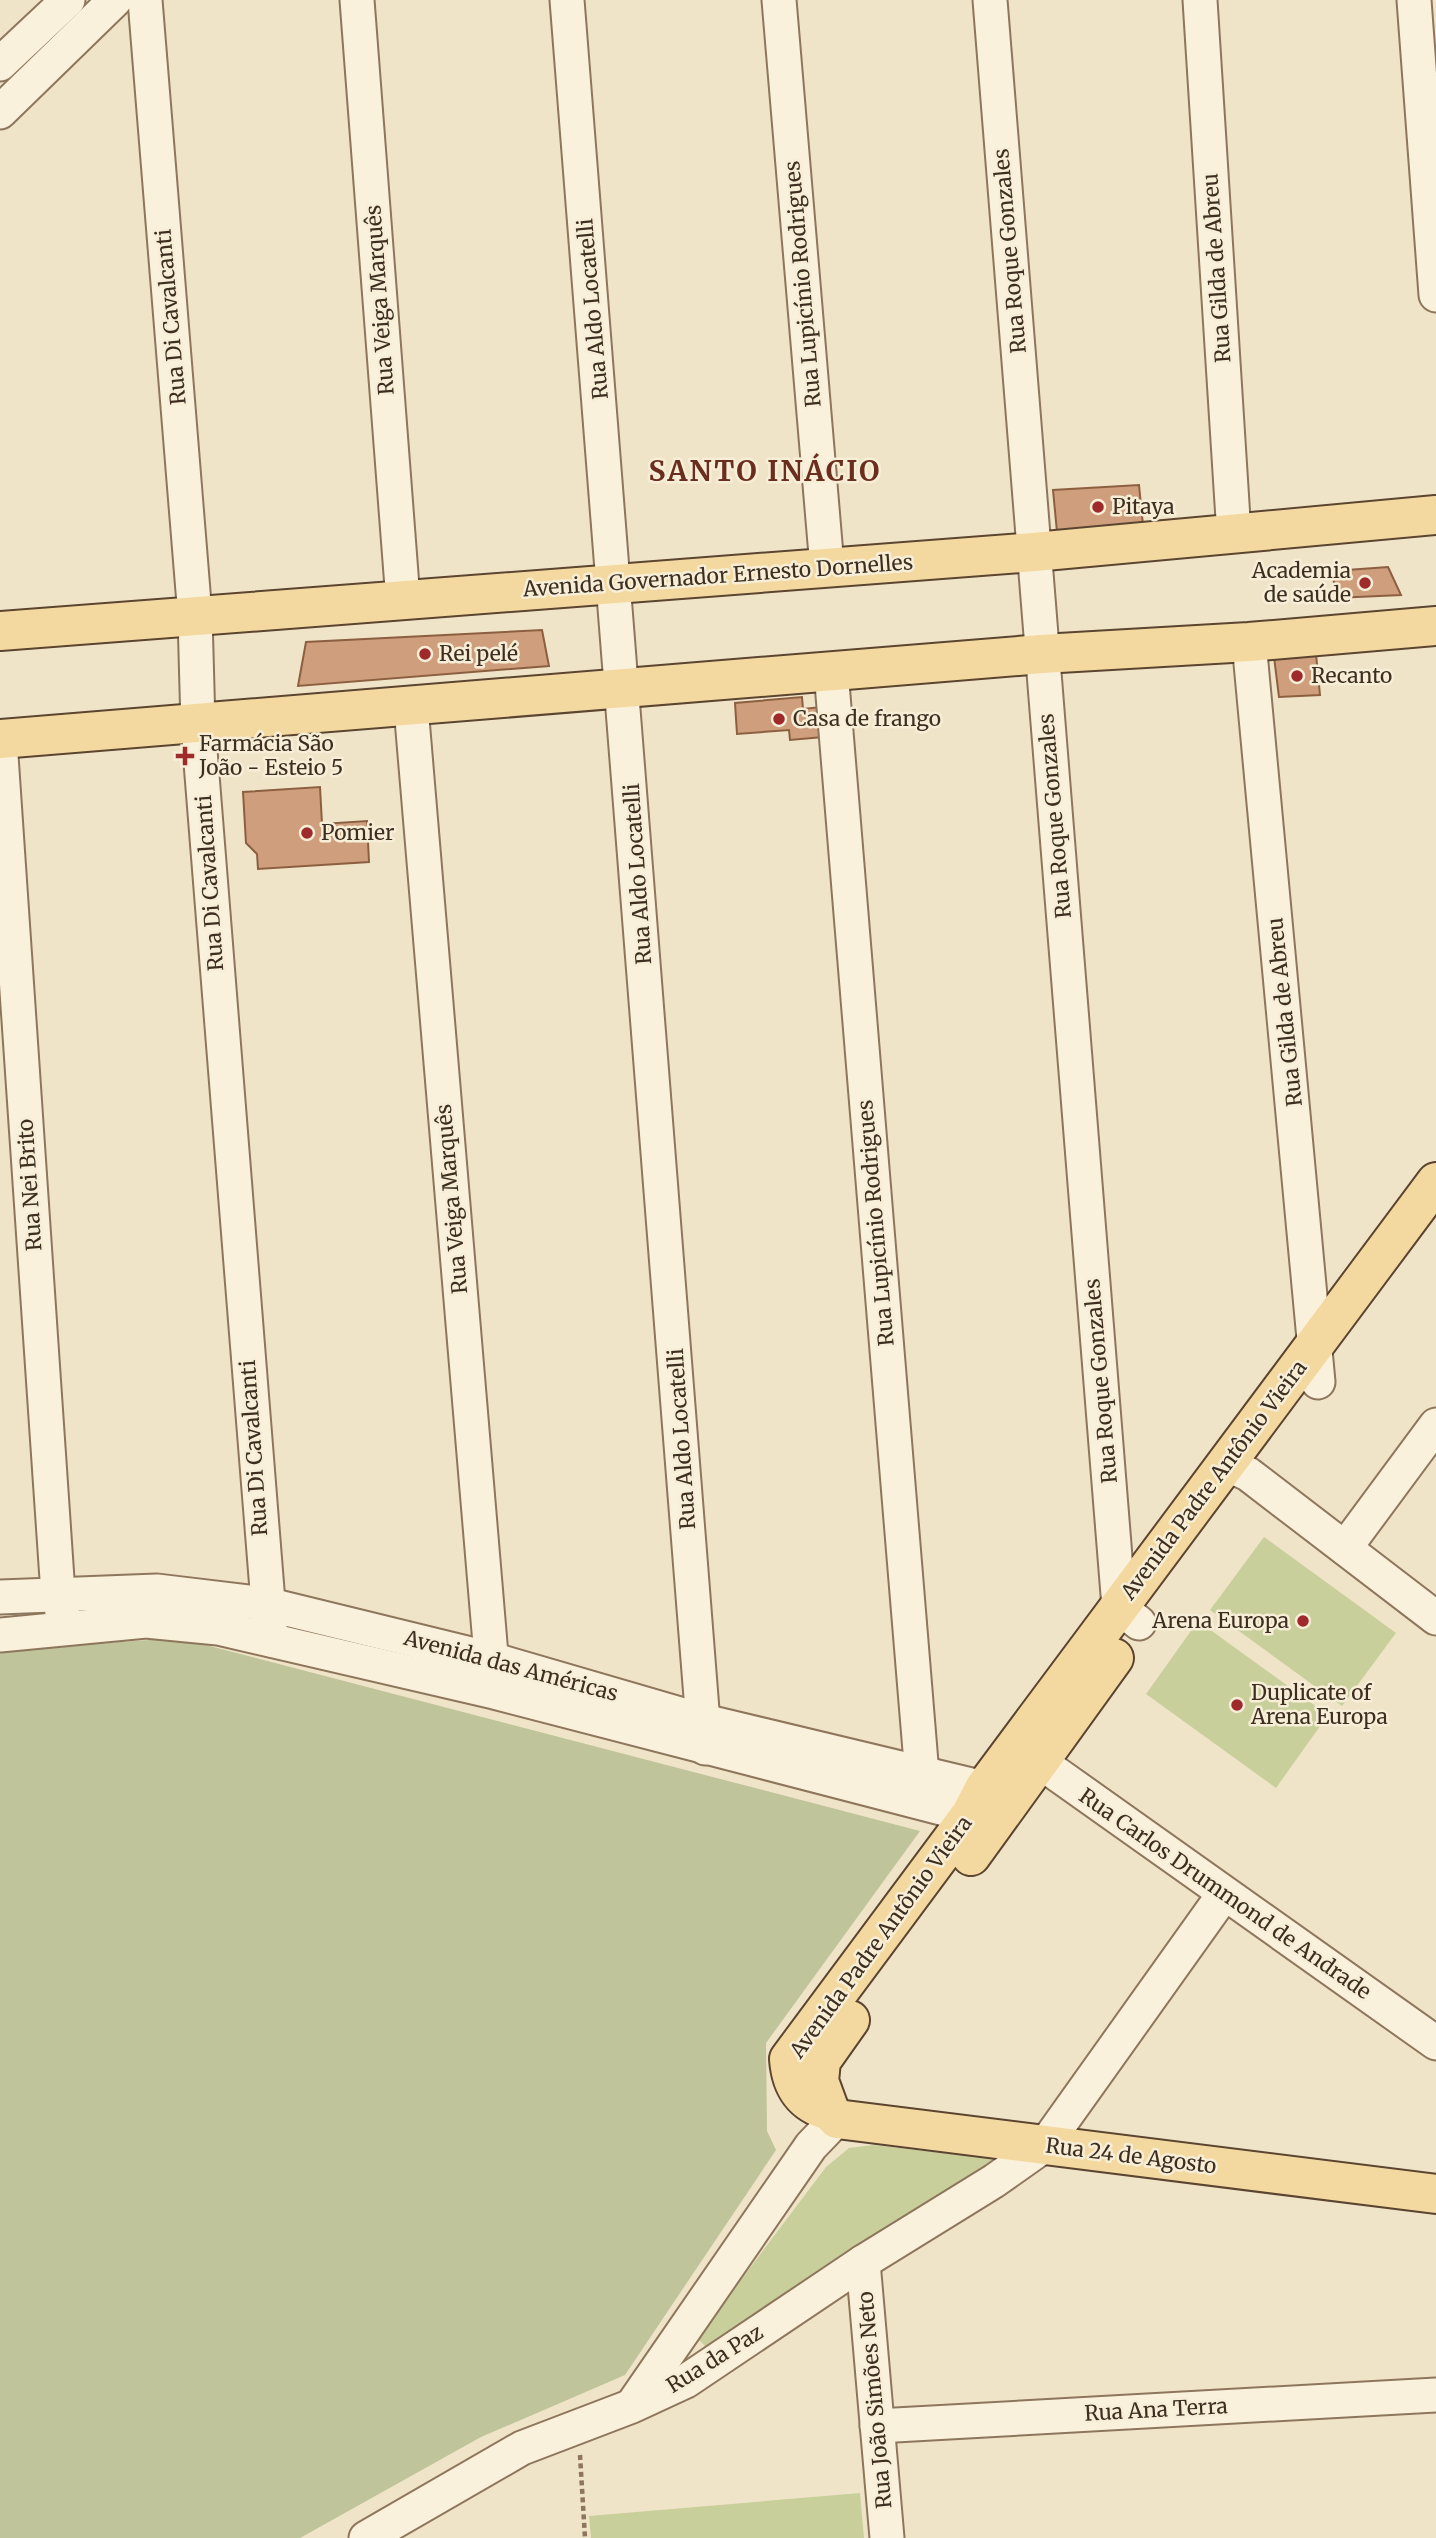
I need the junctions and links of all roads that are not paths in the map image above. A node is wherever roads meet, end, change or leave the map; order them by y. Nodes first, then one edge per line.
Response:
1 (115, 0) edge
2 (145, 0) edge
3 (357, 0) edge
4 (568, 0) edge
5 (779, 0) edge
6 (990, 0) edge
7 (1200, 0) edge
8 (1414, 0) edge
9 (55, 4) edge
10 (0, 64) edge
11 (0, 112) edge
12 (1436, 295) edge
13 (1436, 515) edge
14 (1234, 535) junction
15 (1034, 552) junction
16 (827, 567) junction
17 (615, 583) junction
18 (403, 600) junction
19 (195, 615) junction
20 (1436, 626) edge
21 (0, 631) edge
22 (1249, 642) junction
23 (1042, 654) junction
24 (831, 671) junction
25 (624, 688) junction
26 (411, 707) junction
27 (198, 724) junction
28 (0, 740) edge
29 (1436, 1182) edge
30 (1436, 1224) edge
31 (1317, 1342) junction
32 (1318, 1382) junction
33 (1436, 1425) edge
34 (1237, 1469) junction
35 (1345, 1548) junction
36 (58, 1594) junction
37 (0, 1597) edge
38 (266, 1604) junction
39 (1129, 1615) junction
40 (1436, 1618) edge
41 (66, 1629) junction
42 (0, 1635) edge
43 (271, 1640) junction
44 (491, 1659) junction
45 (494, 1692) junction
46 (705, 1734) junction
47 (1025, 1758) junction
48 (922, 1775) junction
49 (992, 1805) junction
50 (1224, 1894) junction
51 (1436, 2043) edge
52 (833, 2115) junction
53 (1045, 2145) junction
54 (1436, 2194) edge
55 (863, 2262) junction
56 (1436, 2395) edge
57 (632, 2406) junction
58 (877, 2426) junction
59 (366, 2538) edge
60 (887, 2538) edge

1 - 11 street
2 - 19 street, Rua Di Cavalcanti
3 - 18 street, Rua Veiga Marquês
4 - 17 street, Rua Aldo Locatelli
5 - 16 street, Rua Lupicínio Rodrigues
6 - 15 street, Rua Roque Gonzales
7 - 14 street, Rua Gilda de Abreu
8 - 12 street
9 - 10 street
13 - 14 main road, Avenida Governador Ernesto Dornelles
14 - 15 main road, Avenida Governador Ernesto Dornelles
15 - 16 main road, Avenida Governador Ernesto Dornelles
15 - 23 street, Rua Roque Gonzales
16 - 17 main road, Avenida Governador Ernesto Dornelles
17 - 18 main road, Avenida Governador Ernesto Dornelles
17 - 25 street, Rua Aldo Locatelli
18 - 19 main road, Avenida Governador Ernesto Dornelles
19 - 21 main road, Avenida Governador Ernesto Dornelles
19 - 27 street, Rua Di Cavalcanti
20 - 22 main road
22 - 23 main road
22 - 31 street, Rua Gilda de Abreu
23 - 24 main road
23 - 39 street, Rua Roque Gonzales
24 - 25 main road
24 - 48 street, Rua Lupicínio Rodrigues
25 - 26 main road
25 - 46 street, Rua Aldo Locatelli
26 - 27 main road
26 - 44 street, Rua Veiga Marquês
27 - 28 main road
27 - 38 street, Rua Di Cavalcanti
28 - 36 street, Rua Nei Brito
29 - 31 main road, Avenida Padre Antônio Vieira
30 - 32 main road, Avenida Padre Antônio Vieira
31 - 32 street, Rua Gilda de Abreu
31 - 34 main road, Avenida Padre Antônio Vieira
32 - 34 main road, Avenida Padre Antônio Vieira
33 - 35 street
34 - 35 street
34 - 39 main road, Avenida Padre Antônio Vieira
35 - 40 street
36 - 37 street, Avenida das Américas
36 - 38 street, Avenida das Américas
36 - 41 street, Rua Nei Brito
38 - 43 street, Rua Di Cavalcanti
38 - 44 street, Avenida das Américas
39 - 47 main road, Avenida Padre Antônio Vieira
41 - 42 street, Avenida das Américas
41 - 43 street, Avenida das Américas
43 - 45 street, Avenida das Américas
44 - 45 street, Rua Veiga Marquês
44 - 46 street, Avenida das Américas
45 - 46 street, Avenida das Américas
46 - 48 street, Avenida das Américas
46 - 49 street, Avenida das Américas
47 - 49 main road, Avenida Padre Antônio Vieira
47 - 50 street, Rua Carlos Drummond de Andrade
48 - 49 street, Avenida das Américas
49 - 52 main road, Avenida Padre Antônio Vieira
50 - 51 street, Rua Carlos Drummond de Andrade
50 - 53 street, Rua da Paz
52 - 53 main road, Rua 24 de Agosto
52 - 57 street
53 - 54 main road, Rua 24 de Agosto
53 - 55 street, Rua da Paz
55 - 57 street, Rua da Paz
55 - 58 street, Rua João Simões Neto
56 - 58 street, Rua Ana Terra
57 - 59 street, Rua da Paz
58 - 60 street, Rua João Simões Neto

